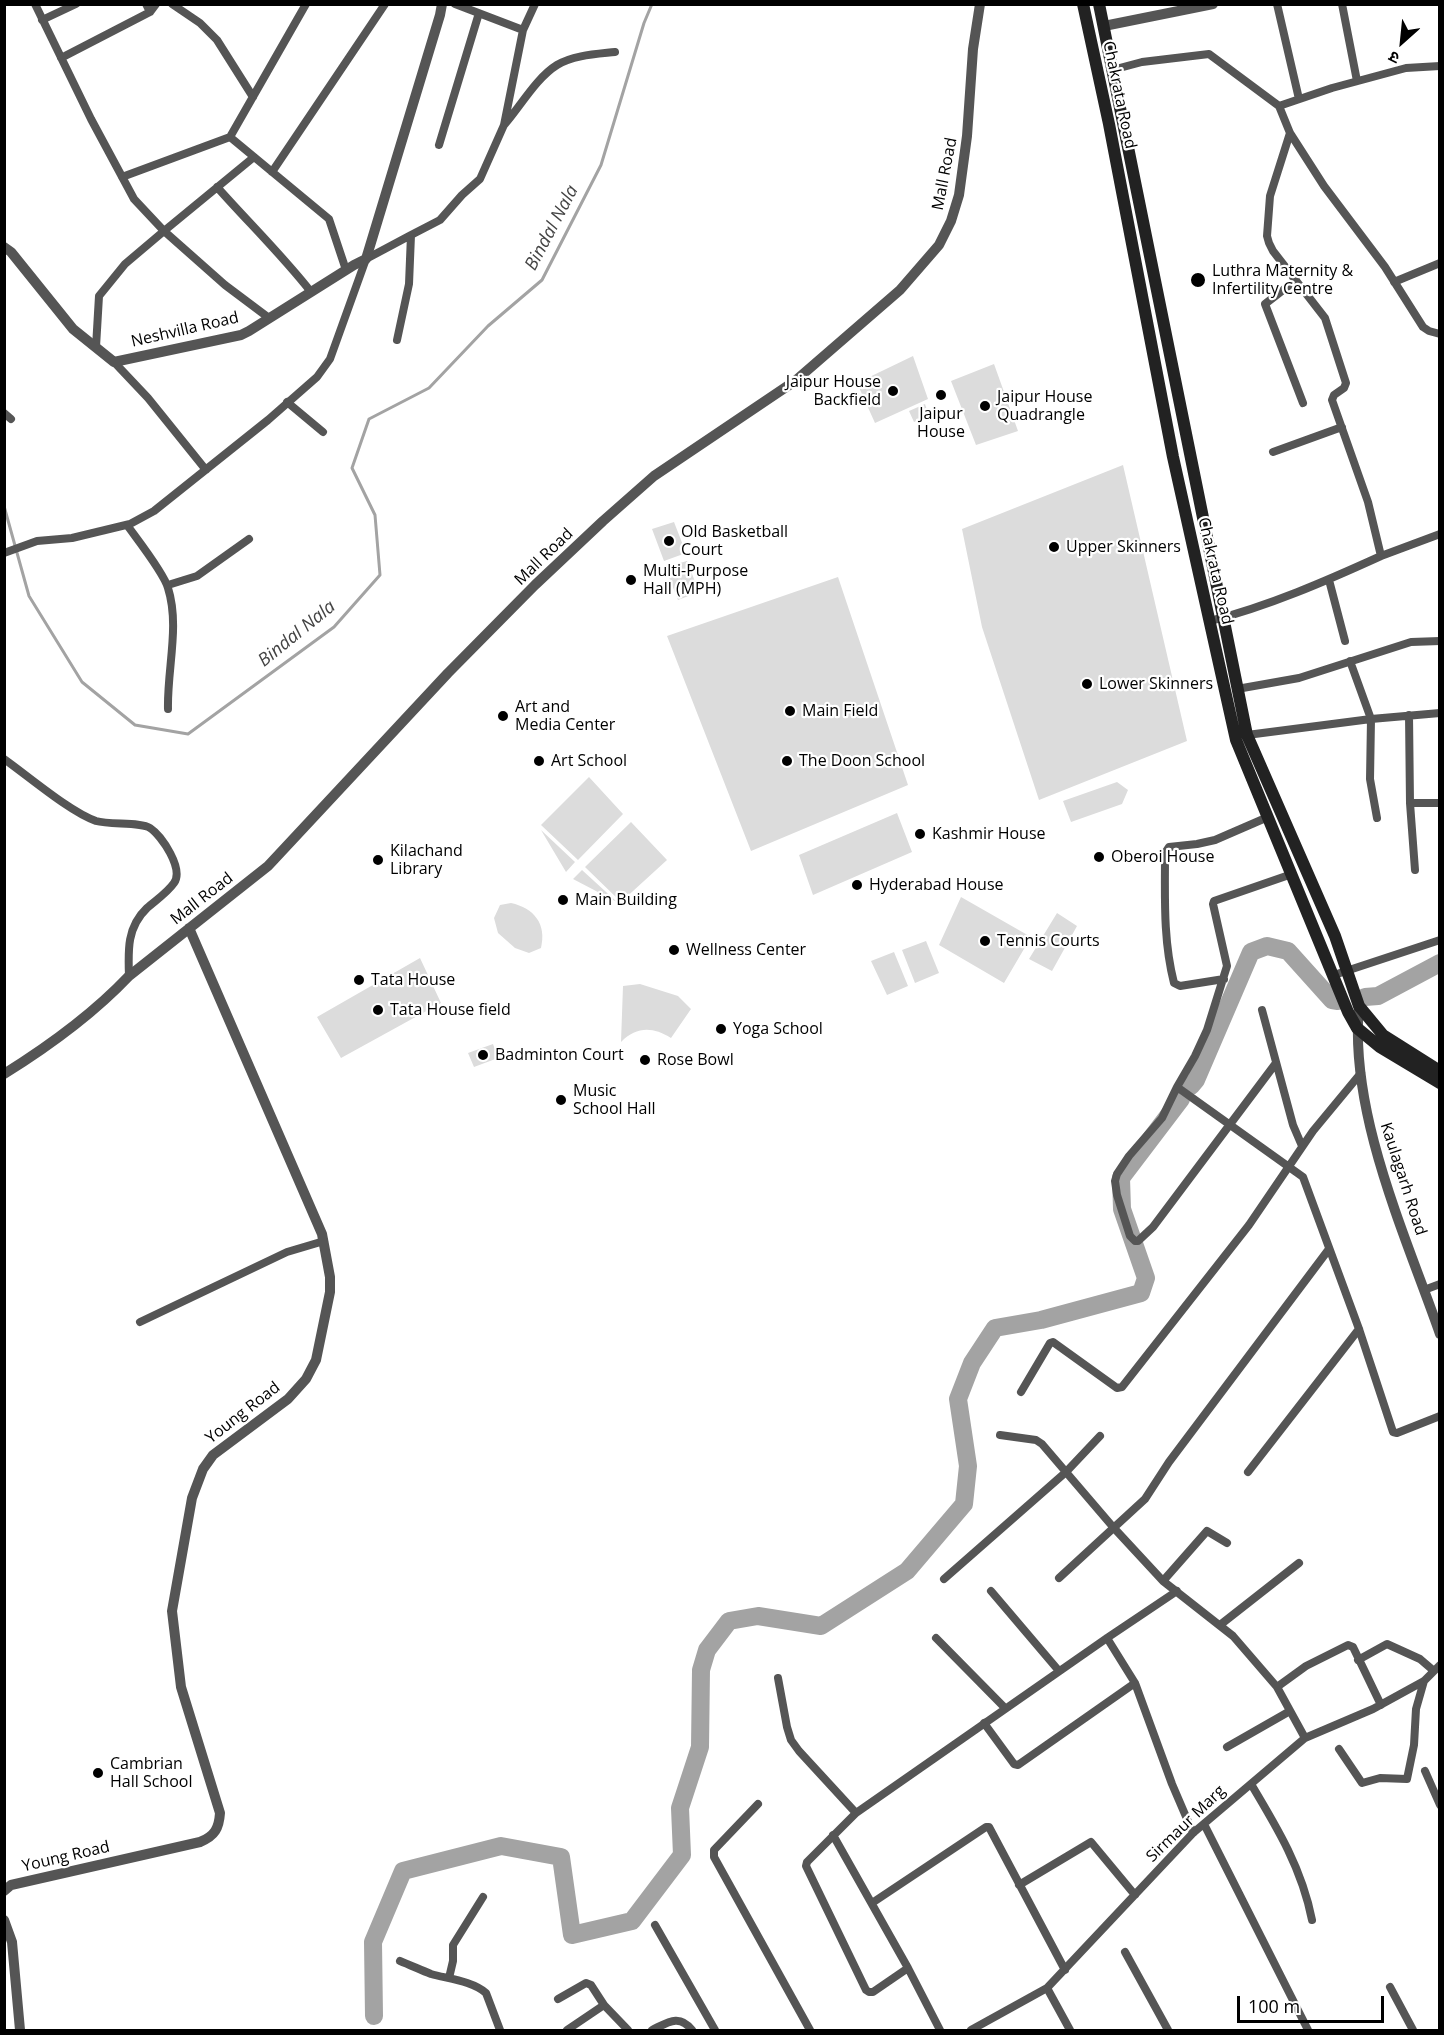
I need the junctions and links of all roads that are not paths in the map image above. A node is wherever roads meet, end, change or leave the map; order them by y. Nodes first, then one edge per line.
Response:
1 (35, 4) edge
2 (76, 4) edge
3 (156, 4) edge
4 (172, 4) edge
5 (306, 4) edge
6 (385, 4) edge
7 (442, 4) edge
8 (455, 4) edge
9 (535, 4) edge
10 (980, 4) edge
11 (1083, 4) edge
12 (1099, 4) edge
13 (1214, 4) edge
14 (1276, 4) edge
15 (1342, 4) edge
16 (148, 8) edge
17 (479, 13) junction
18 (42, 20) junction
19 (1104, 26) junction
20 (524, 30) junction
21 (615, 52) dead end
22 (61, 58) junction
23 (1440, 66) edge
24 (1112, 70) junction
25 (1357, 81) junction
26 (253, 97) junction
27 (1299, 99) junction
28 (1279, 106) junction
29 (504, 125) junction
30 (1290, 134) junction
31 (230, 137) junction
32 (440, 145) dead end
33 (254, 157) junction
34 (272, 172) junction
35 (122, 177) junction
36 (217, 187) junction
37 (164, 231) junction
38 (411, 235) junction
39 (4, 247) edge
40 (366, 259) junction
41 (1440, 263) edge
42 (346, 270) junction
43 (1296, 280) junction
44 (1394, 282) junction
45 (311, 292) junction
46 (269, 318) junction
47 (1440, 334) edge
48 (397, 340) dead end
49 (96, 347) junction
50 (114, 362) junction
51 (287, 402) junction
52 (1303, 403) dead end
53 (1342, 427) junction
54 (323, 432) dead end
55 (1273, 452) dead end
56 (206, 470) junction
57 (127, 525) junction
58 (1440, 534) edge
59 (249, 539) dead end
60 (4, 553) edge
61 (1381, 556) junction
62 (1329, 580) junction
63 (168, 585) junction
64 (1216, 620) junction
65 (1345, 641) dead end
66 (1440, 641) edge
67 (1350, 661) junction
68 (1237, 689) junction
69 (168, 709) dead end
70 (1440, 713) edge
71 (1409, 715) junction
72 (1371, 719) junction
73 (1247, 735) junction
74 (4, 759) edge
75 (1440, 803) edge
76 (1410, 804) junction
77 (1268, 817) junction
78 (1377, 818) dead end
79 (1415, 870) dead end
80 (1292, 874) junction
81 (189, 928) junction
82 (1440, 940) edge
83 (1347, 971) junction
84 (1334, 975) junction
85 (129, 976) junction
86 (1224, 980) junction
87 (1359, 1006) junction
88 (1262, 1010) dead end
89 (1357, 1028) junction
90 (1276, 1063) junction
91 (1440, 1071) edge
92 (1361, 1073) junction
93 (4, 1074) edge
94 (1440, 1083) edge
95 (1177, 1087) junction
96 (1230, 1124) junction
97 (1302, 1146) junction
98 (1287, 1166) junction
99 (324, 1241) junction
100 (1329, 1249) junction
101 (1440, 1284) edge
102 (1424, 1290) junction
103 (141, 1322) dead end
104 (1359, 1329) junction
105 (1440, 1334) edge
106 (1021, 1392) dead end
107 (1440, 1416) edge
108 (1000, 1435) dead end
109 (1100, 1436) dead end
110 (1066, 1472) junction
111 (1248, 1472) dead end
112 (1113, 1527) junction
113 (1227, 1543) dead end
114 (1299, 1563) dead end
115 (1059, 1578) dead end
116 (944, 1579) dead end
117 (1163, 1581) junction
118 (991, 1591) dead end
119 (1177, 1591) junction
120 (1220, 1625) junction
121 (936, 1638) dead end
122 (1107, 1638) junction
123 (1358, 1660) junction
124 (1437, 1668) edge
125 (1059, 1671) junction
126 (778, 1678) dead end
127 (1424, 1681) junction
128 (1135, 1683) junction
129 (1277, 1687) junction
130 (1381, 1705) junction
131 (1005, 1708) junction
132 (1290, 1711) junction
133 (984, 1723) junction
134 (1305, 1738) junction
135 (1227, 1747) dead end
136 (1339, 1749) dead end
137 (1425, 1771) dead end
138 (1251, 1784) junction
139 (758, 1804) dead end
140 (1440, 1805) edge
141 (856, 1813) junction
142 (1204, 1824) junction
143 (1193, 1833) junction
144 (833, 1835) junction
145 (1019, 1885) junction
146 (4, 1891) edge
147 (1135, 1895) junction
148 (483, 1897) dead end
149 (872, 1903) junction
150 (4, 1920) edge
151 (1312, 1920) dead end
152 (654, 1925) dead end
153 (1125, 1952) dead end
154 (400, 1961) dead end
155 (908, 1968) junction
156 (1065, 1970) junction
157 (449, 1978) junction
158 (1390, 1987) dead end
159 (1047, 1988) junction
160 (558, 1999) dead end
161 (604, 2005) junction
162 (972, 2030) edge
163 (1168, 2030) edge
164 (20, 2031) edge
165 (500, 2031) edge
166 (567, 2031) edge
167 (628, 2031) edge
168 (652, 2031) edge
169 (692, 2031) edge
170 (716, 2031) edge
171 (810, 2031) edge
172 (940, 2031) edge
173 (1070, 2031) edge
174 (1308, 2031) edge
175 (1413, 2031) edge

1 - 18 street
2 - 18 street
3 - 16 street
4 - 26 street
5 - 26 street
6 - 34 street
7 - 40 street
8 - 17 street
9 - 20 street
10 - 81 street, Mall Road
11 - 64 main road, Chakrata Road
12 - 19 main road, Chakrata Road
13 - 19 street
14 - 27 street
15 - 25 street
16 - 22 street
17 - 20 street
17 - 32 street
18 - 22 street
19 - 24 main road, Chakrata Road
20 - 29 street
21 - 29 street
22 - 35 street
23 - 25 street
24 - 28 street
24 - 64 main road, Chakrata Road
25 - 27 street
26 - 31 street
27 - 28 street
28 - 30 street
29 - 38 street
30 - 43 street
30 - 44 street
31 - 33 street
31 - 35 street
33 - 34 street
33 - 36 street
34 - 42 street
35 - 37 street
36 - 37 street
36 - 45 street
37 - 46 street
37 - 49 street
38 - 40 street
38 - 48 street
39 - 49 street, Neshvilla Road
40 - 42 street, Neshvilla Road
40 - 51 street
41 - 44 street
42 - 45 street, Neshvilla Road
43 - 52 street
43 - 53 street
44 - 47 street
45 - 46 street, Neshvilla Road
46 - 50 street, Neshvilla Road
49 - 50 street, Neshvilla Road
50 - 56 street
51 - 54 street
51 - 56 street
53 - 55 street
53 - 61 street
56 - 57 street
57 - 60 street
57 - 63 street
58 - 61 street
59 - 63 street
61 - 62 street
62 - 64 street
62 - 65 street
63 - 69 street
64 - 68 main road, Chakrata Road
64 - 77 main road, Chakrata Road
66 - 67 street
67 - 68 street
67 - 72 street
68 - 73 main road, Chakrata Road
70 - 71 street
71 - 72 street
71 - 76 street
72 - 73 street
72 - 78 street
73 - 83 main road, Chakrata Road
74 - 85 street
75 - 76 street
76 - 79 street
77 - 80 main road, Chakrata Road
77 - 86 street
80 - 84 main road, Chakrata Road
80 - 86 street
81 - 85 street, Mall Road
81 - 99 street, Young Road
82 - 83 street
83 - 84 street
83 - 87 main road, Chakrata Road
84 - 89 main road, Chakrata Road
85 - 93 street, Mall Road
86 - 95 street
87 - 89 street, Kaulagarh Road
87 - 91 main road, Chakrata Road
88 - 90 street
89 - 92 street, Kaulagarh Road
89 - 94 main road, Chakrata Road
90 - 96 street
90 - 97 street
92 - 97 street
92 - 102 street, Kaulagarh Road
95 - 96 street
95 - 96 street
96 - 98 street
97 - 98 street
98 - 100 street
98 - 106 street
99 - 103 street
99 - 146 street, Young Road
100 - 104 street
100 - 112 street
101 - 102 street
102 - 105 street, Kaulagarh Road
104 - 107 street
104 - 111 street
108 - 110 street
109 - 110 street
110 - 112 street
110 - 116 street
112 - 115 street
112 - 117 street
113 - 117 street
114 - 120 street
117 - 119 street
118 - 125 street
119 - 120 street
119 - 122 street
120 - 129 street
121 - 131 street
122 - 125 street
122 - 128 street
123 - 124 street
123 - 129 street
123 - 130 street
124 - 127 street, Sirmaur Marg
125 - 131 street
126 - 141 street
127 - 130 street, Sirmaur Marg
127 - 136 street
128 - 133 street
128 - 143 street
129 - 132 street
130 - 134 street, Sirmaur Marg
131 - 133 street
132 - 134 street
132 - 135 street
133 - 141 street
134 - 138 street, Sirmaur Marg
137 - 140 street
138 - 142 street, Sirmaur Marg
138 - 151 street
139 - 171 street
141 - 144 street
142 - 143 street, Sirmaur Marg
142 - 174 street
143 - 147 street, Sirmaur Marg
144 - 149 street
144 - 155 street
145 - 147 street
145 - 149 street
145 - 156 street
147 - 156 street, Sirmaur Marg
148 - 157 street
149 - 155 street
150 - 164 street
152 - 170 street
153 - 163 street
154 - 157 street
155 - 172 street
156 - 159 street, Sirmaur Marg
157 - 165 street
158 - 175 street
159 - 162 street, Sirmaur Marg
159 - 173 street
160 - 161 street
161 - 166 street
161 - 167 street
168 - 169 street

